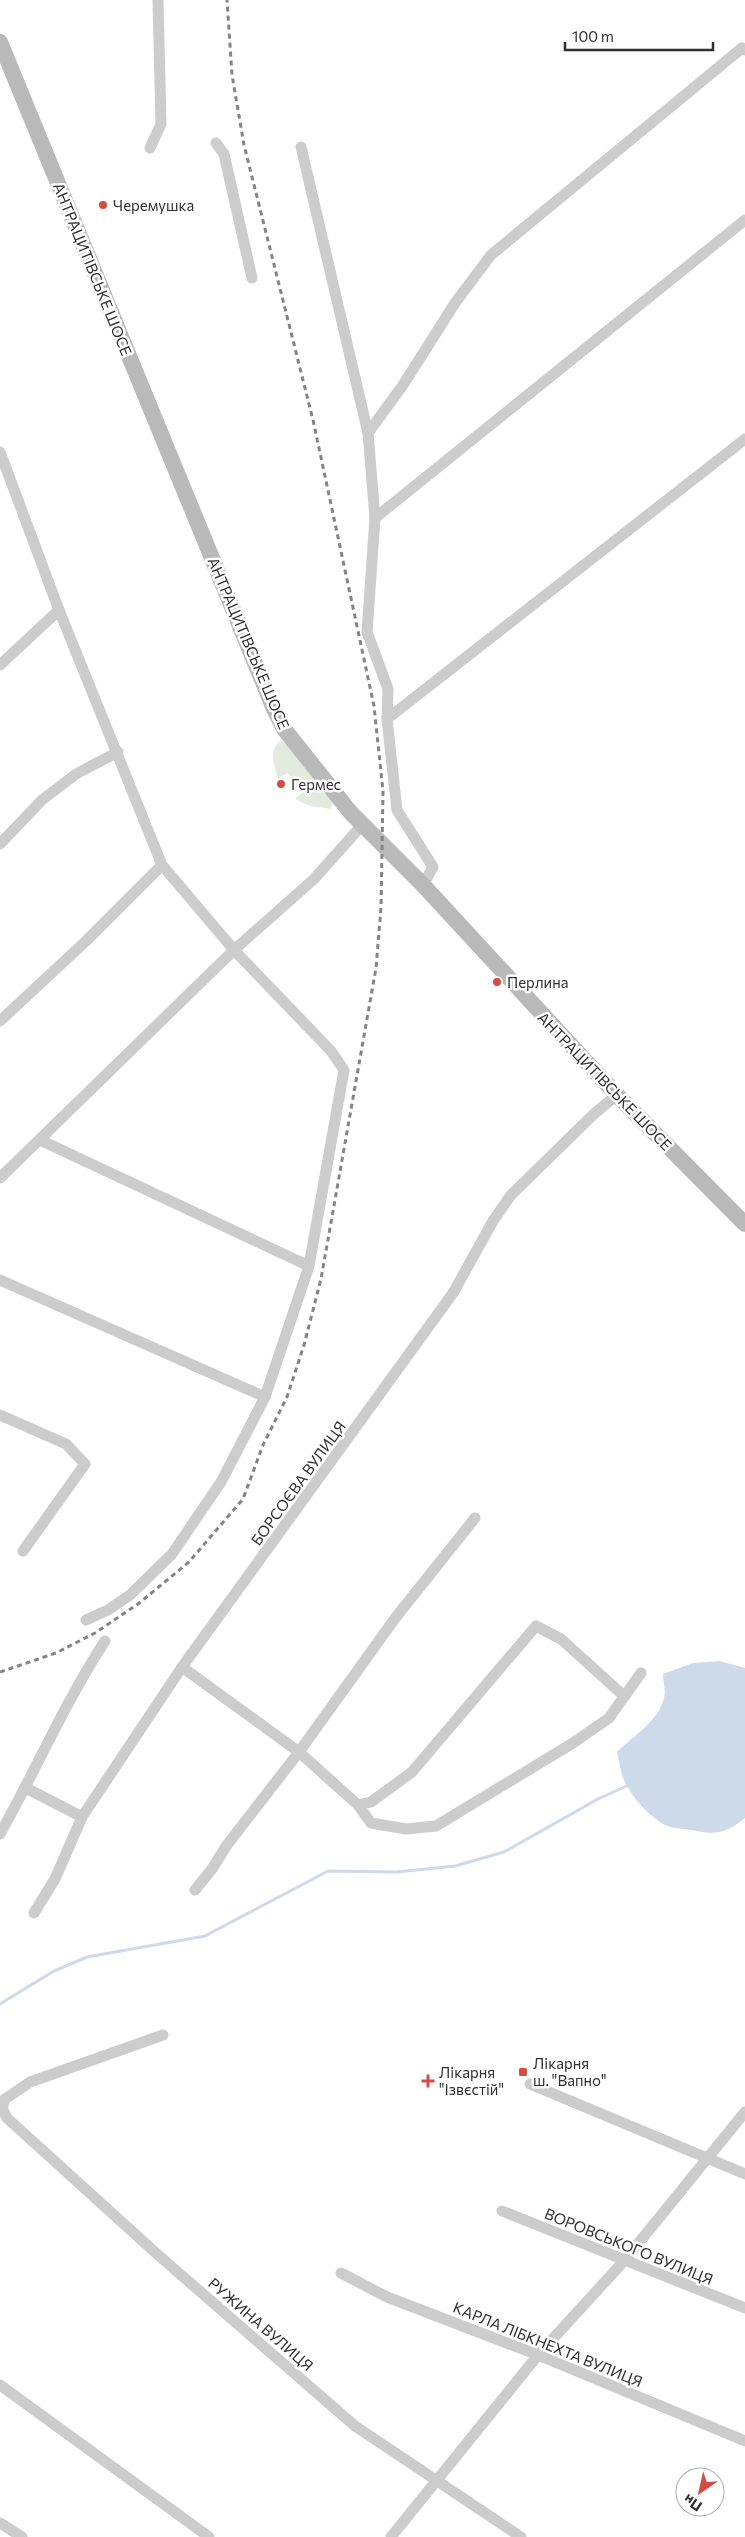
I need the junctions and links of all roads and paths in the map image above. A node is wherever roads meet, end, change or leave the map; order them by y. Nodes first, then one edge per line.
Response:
1 (158, 0) edge
2 (0, 42) edge
3 (745, 50) edge
4 (216, 143) dead end
5 (301, 147) dead end
6 (150, 148) dead end
7 (745, 220) edge
8 (252, 278) dead end
9 (368, 433) junction
10 (745, 440) edge
11 (1, 459) edge
12 (376, 518) junction
13 (59, 610) junction
14 (0, 665) edge
15 (387, 719) junction
16 (118, 752) junction
17 (363, 824) junction
18 (0, 844) edge
19 (162, 866) junction
20 (423, 885) junction
21 (234, 950) junction
22 (0, 1021) edge
23 (617, 1095) junction
24 (40, 1140) junction
25 (0, 1178) edge
26 (745, 1224) edge
27 (309, 1266) junction
28 (0, 1280) edge
29 (265, 1397) junction
30 (0, 1415) edge
31 (475, 1518) dead end
32 (22, 1550) dead end
33 (86, 1620) dead end
34 (105, 1640) dead end
35 (182, 1667) junction
36 (641, 1673) dead end
37 (624, 1696) junction
38 (299, 1752) junction
39 (26, 1788) junction
40 (358, 1805) junction
41 (6, 1813) edge
42 (82, 1817) junction
43 (0, 1834) edge
44 (195, 1890) dead end
45 (34, 1913) dead end
46 (164, 2035) dead end
47 (530, 2084) dead end
48 (745, 2112) edge
49 (707, 2158) junction
50 (745, 2174) edge
51 (502, 2212) dead end
52 (624, 2261) junction
53 (340, 2273) dead end
54 (745, 2308) edge
55 (538, 2355) junction
56 (0, 2385) edge
57 (745, 2441) edge
58 (436, 2482) junction
59 (0, 2522) edge
60 (22, 2537) edge
61 (209, 2537) edge
62 (391, 2537) edge
63 (520, 2537) edge

1 - 6 street
2 - 17 main road, АНТРАЦИТІВСЬКЕ ШОСЕ
3 - 9 street
4 - 8 street
5 - 9 street
7 - 12 street
9 - 12 street
10 - 15 street
11 - 13 street
12 - 15 street
13 - 14 street
13 - 16 street
15 - 20 street
16 - 18 street
16 - 19 street
17 - 20 main road, АНТРАЦИТІВСЬКЕ ШОСЕ
17 - 21 street
19 - 21 street
19 - 22 street
20 - 23 main road, АНТРАЦИТІВСЬКЕ ШОСЕ
21 - 24 street
21 - 27 street
23 - 26 main road, АНТРАЦИТІВСЬКЕ ШОСЕ
23 - 35 street, БОРСОЄВА ВУЛИЦЯ
24 - 25 street
24 - 27 street
27 - 29 street
28 - 29 street
29 - 33 street
30 - 32 street
31 - 38 street
34 - 39 street
35 - 38 street
35 - 42 street, БОРСОЄВА ВУЛИЦЯ
36 - 37 street
37 - 40 street
37 - 40 street
38 - 40 street
38 - 44 street
39 - 41 street
39 - 42 street
41 - 43 street
42 - 45 street, БОРСОЄВА ВУЛИЦЯ
46 - 58 street, РУЖИНА ВУЛИЦЯ
47 - 49 street
48 - 49 street
49 - 50 street
49 - 52 street
51 - 52 street, ВОРОВСЬКОГО ВУЛИЦЯ
52 - 54 street, ВОРОВСЬКОГО ВУЛИЦЯ
52 - 55 street
53 - 55 street, КАРЛА ЛІБКНЕХТА ВУЛИЦЯ
55 - 57 street, КАРЛА ЛІБКНЕХТА ВУЛИЦЯ
55 - 58 street
56 - 61 street
58 - 62 street
58 - 63 street, РУЖИНА ВУЛИЦЯ
59 - 60 street

